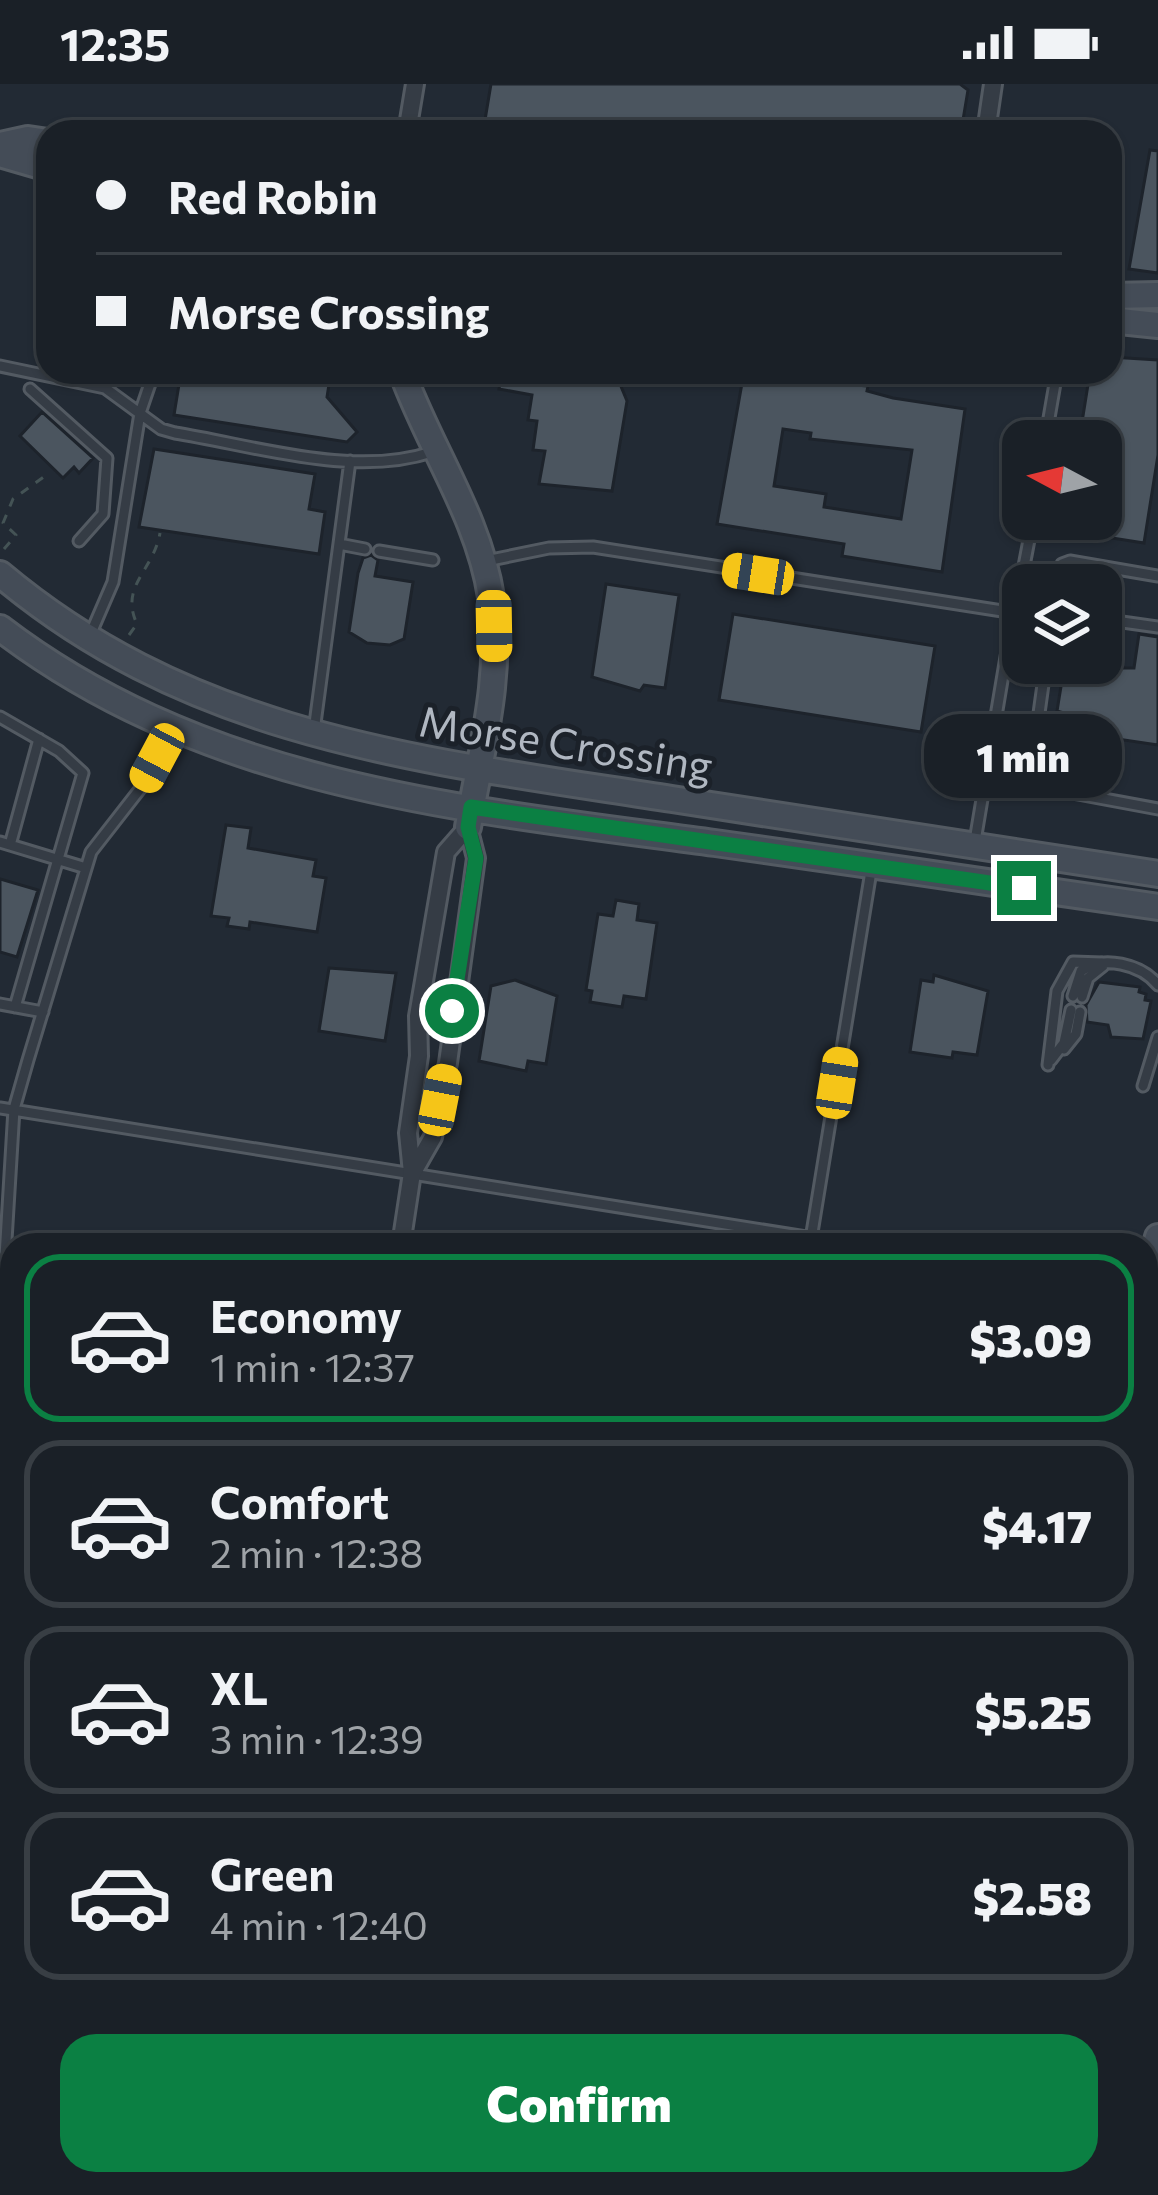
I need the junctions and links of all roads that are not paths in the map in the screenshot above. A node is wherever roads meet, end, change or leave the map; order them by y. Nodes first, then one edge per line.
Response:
1 (415, 84) edge
2 (993, 84) edge
3 (409, 120) edge
4 (988, 120) edge
5 (36, 140) edge
6 (0, 149) edge
7 (36, 163) edge
8 (1158, 295) edge
9 (1122, 296) edge
10 (1122, 321) edge
11 (1158, 325) edge
12 (0, 367) edge
13 (36, 373) edge
14 (94, 384) edge
15 (150, 384) edge
16 (407, 384) edge
17 (1055, 384) edge
18 (30, 389) dead end
19 (140, 413) junction
20 (1049, 420) edge
21 (437, 450) junction
22 (350, 461) junction
23 (79, 541) dead end
24 (339, 544) junction
25 (365, 549) dead end
26 (379, 551) dead end
27 (433, 560) dead end
28 (2, 562) edge
29 (483, 562) junction
30 (1122, 570) edge
31 (1158, 576) edge
32 (1002, 610) edge
33 (1122, 622) edge
34 (1158, 627) edge
35 (0, 628) edge
36 (88, 638) junction
37 (1005, 684) edge
38 (1043, 684) edge
39 (0, 717) edge
40 (169, 729) junction
41 (314, 736) junction
42 (39, 739) junction
43 (478, 769) junction
44 (1158, 808) edge
45 (469, 817) junction
46 (5, 844) edge
47 (974, 846) junction
48 (57, 859) junction
49 (873, 864) junction
50 (86, 868) junction
51 (1158, 874) edge
52 (1158, 908) edge
53 (1105, 963) junction
54 (1158, 985) edge
55 (1077, 997) dead end
56 (0, 1004) edge
57 (15, 1007) junction
58 (1075, 1011) dead end
59 (43, 1012) junction
60 (1158, 1036) edge
61 (1143, 1086) dead end
62 (0, 1108) edge
63 (14, 1109) junction
64 (412, 1173) junction
65 (6, 1233) edge
66 (403, 1233) edge
67 (769, 1233) edge
68 (812, 1233) edge

1 - 3 street
2 - 4 street
5 - 6 main road
6 - 7 main road
8 - 9 main road
10 - 11 main road
12 - 13 lane
14 - 19 lane
15 - 19 lane
16 - 21 main road
17 - 20 lane
18 - 23 lane
19 - 22 lane
19 - 36 lane
21 - 22 lane
21 - 29 main road
22 - 24 lane
24 - 25 lane
24 - 41 lane
26 - 27 lane
28 - 36 main road, Morse Crossing
29 - 32 lane
29 - 43 main road
30 - 31 lane
33 - 34 lane
35 - 40 main road, Morse Crossing
36 - 41 main road, Morse Crossing
37 - 47 lane
38 - 44 lane
39 - 42 lane
40 - 45 main road, Morse Crossing
40 - 50 lane
41 - 43 main road, Morse Crossing
42 - 46 lane
42 - 48 lane
43 - 45 main road
43 - 47 main road, Morse Crossing
45 - 49 main road, Morse Crossing
45 - 64 street
45 - 64 street
46 - 48 lane
47 - 51 main road, Morse Crossing
48 - 50 lane
48 - 57 lane
49 - 52 main road, Morse Crossing
49 - 68 lane
50 - 59 lane
53 - 54 lane
53 - 55 lane
53 - 58 lane
56 - 57 lane
57 - 59 lane
59 - 63 lane
60 - 61 lane
62 - 63 lane
63 - 64 lane
63 - 65 lane
64 - 66 street
64 - 67 lane

